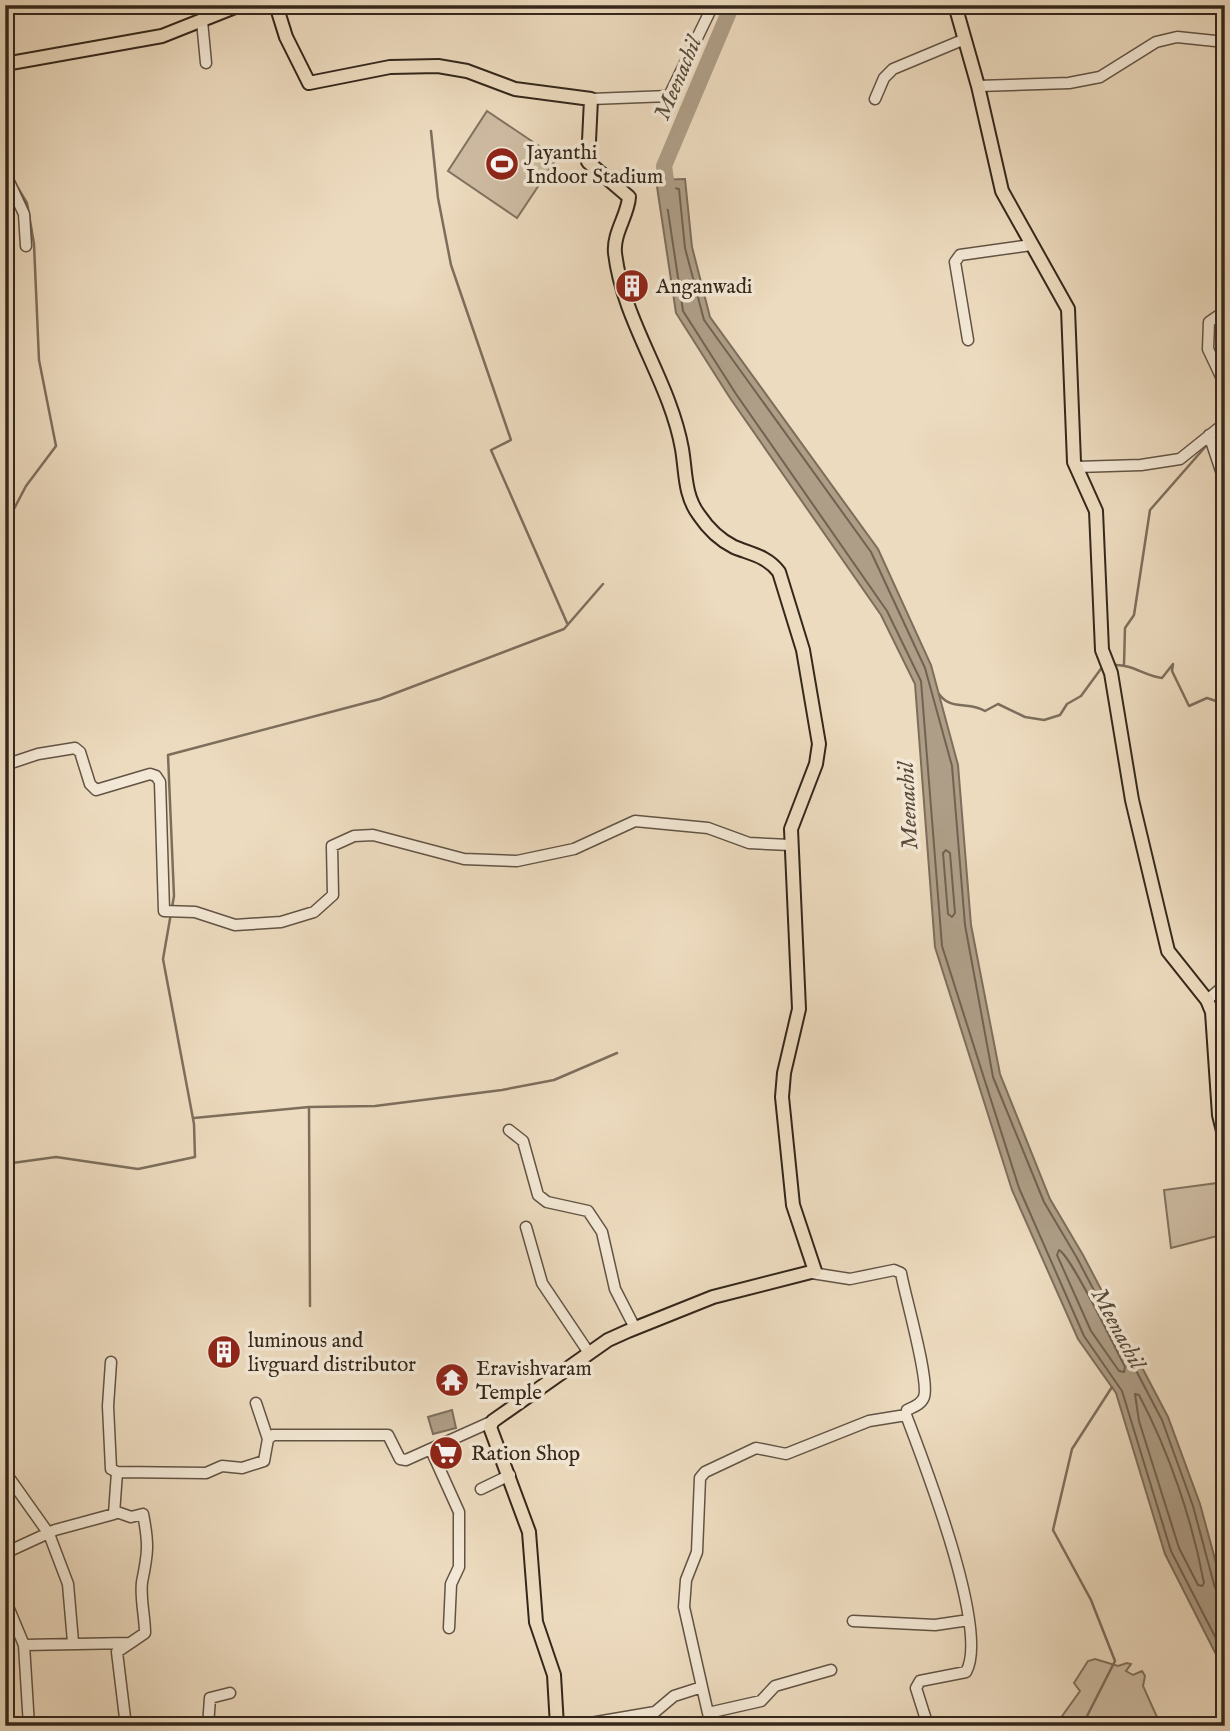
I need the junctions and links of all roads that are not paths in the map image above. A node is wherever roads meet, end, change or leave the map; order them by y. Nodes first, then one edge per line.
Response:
1 (240, 5) edge
2 (276, 5) edge
3 (713, 5) edge
4 (955, 5) edge
5 (202, 21) junction
6 (965, 39) junction
7 (1225, 42) edge
8 (5, 64) edge
9 (206, 64) dead end
10 (978, 86) junction
11 (591, 99) junction
12 (875, 99) dead end
13 (5, 173) edge
14 (1031, 245) junction
15 (26, 246) dead end
16 (1225, 311) edge
17 (968, 340) dead end
18 (1225, 385) edge
19 (1225, 423) edge
20 (1209, 435) junction
21 (1077, 467) junction
22 (1225, 483) edge
23 (1225, 561) edge
24 (1225, 578) edge
25 (5, 765) edge
26 (790, 845) junction
27 (1225, 985) edge
28 (1206, 1000) junction
29 (509, 1130) dead end
30 (1225, 1139) edge
31 (526, 1227) dead end
32 (812, 1273) junction
33 (635, 1328) junction
34 (589, 1353) junction
35 (111, 1362) dead end
36 (256, 1403) dead end
37 (906, 1415) junction
38 (494, 1420) junction
39 (268, 1439) junction
40 (431, 1450) junction
41 (5, 1472) edge
42 (117, 1472) junction
43 (510, 1475) junction
44 (481, 1489) dead end
45 (114, 1511) junction
46 (49, 1534) junction
47 (5, 1553) edge
48 (5, 1608) edge
49 (969, 1620) junction
50 (853, 1621) dead end
51 (449, 1628) dead end
52 (73, 1642) junction
53 (130, 1643) junction
54 (23, 1645) junction
55 (831, 1670) dead end
56 (702, 1686) junction
57 (230, 1693) dead end
58 (708, 1713) junction
59 (29, 1726) edge
60 (126, 1726) edge
61 (208, 1726) edge
62 (558, 1726) edge
63 (573, 1726) edge
64 (711, 1726) edge
65 (928, 1726) edge

1 - 5 main road
2 - 11 main road
3 - 11 street
4 - 6 main road
5 - 8 main road
5 - 9 street
6 - 10 main road
6 - 12 street
7 - 10 street
10 - 14 main road
11 - 26 main road
13 - 15 street
14 - 17 street
14 - 21 main road
16 - 18 street
19 - 20 street
20 - 21 street
20 - 22 street
21 - 28 main road
23 - 24 street
25 - 26 street
26 - 32 main road
27 - 28 street
28 - 30 main road
29 - 33 street
31 - 34 street
32 - 33 main road
32 - 37 street
33 - 34 main road
34 - 38 main road
35 - 42 street
36 - 39 street
37 - 49 street
37 - 56 street
38 - 40 street
38 - 43 main road
39 - 40 street
39 - 42 street
40 - 51 street
41 - 46 street
42 - 45 street
43 - 44 street
43 - 62 main road
45 - 46 street
45 - 53 street
46 - 47 street
46 - 52 street
48 - 54 street
49 - 50 street
49 - 65 street
52 - 53 street
52 - 54 street
53 - 60 street
54 - 59 street
55 - 58 street
56 - 58 street
56 - 63 street
57 - 61 street
58 - 64 street

